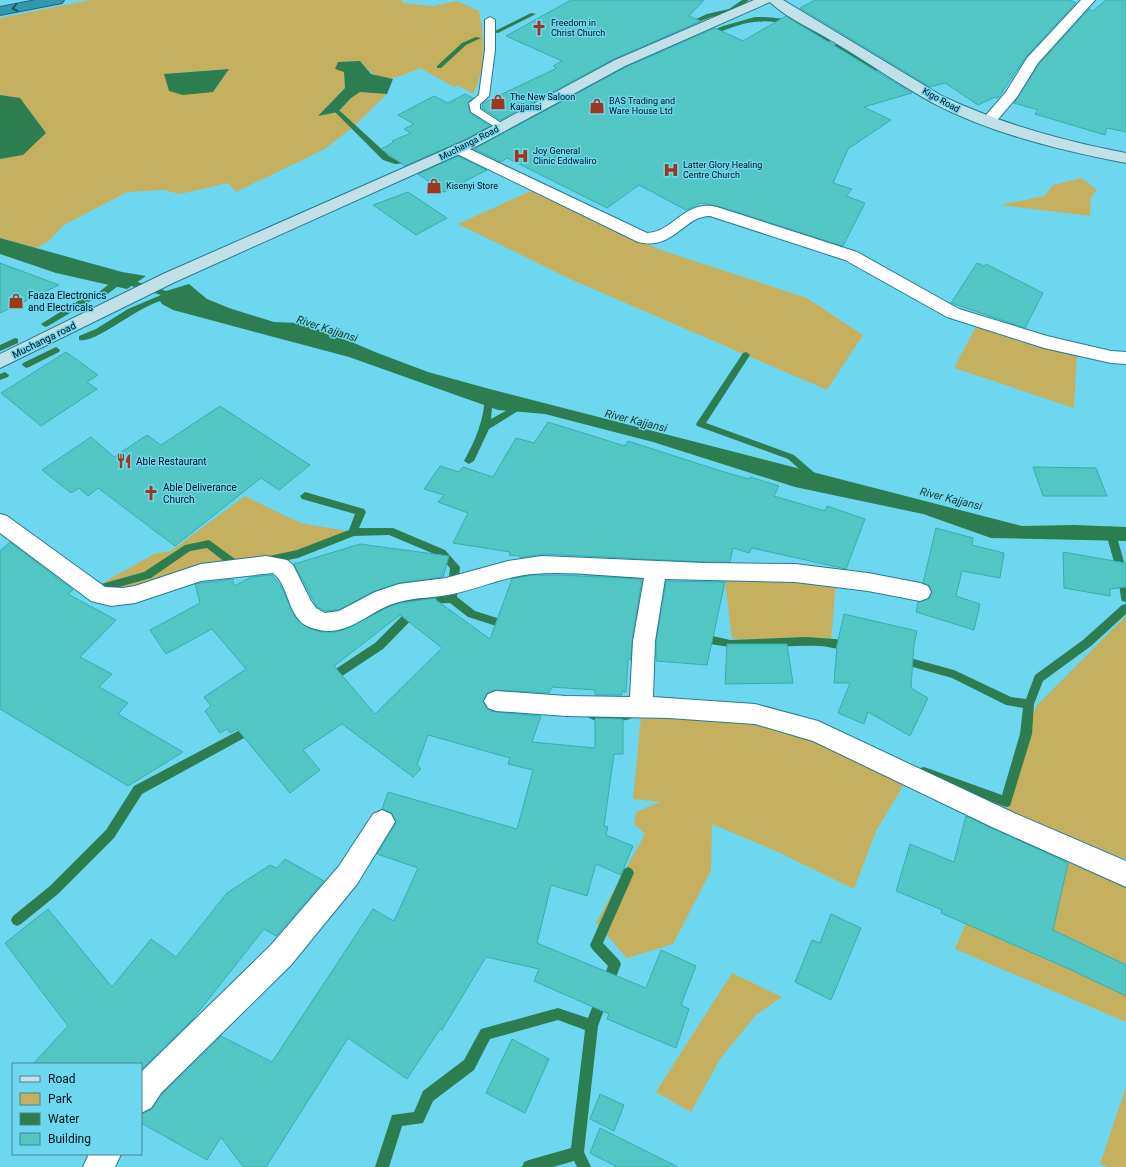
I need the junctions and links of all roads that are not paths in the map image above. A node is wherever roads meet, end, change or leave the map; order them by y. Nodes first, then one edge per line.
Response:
1 (57, 0) edge
2 (765, 0) edge
3 (775, 0) edge
4 (1088, 0) edge
5 (0, 11) edge
6 (490, 20) dead end
7 (988, 122) junction
8 (500, 127) junction
9 (459, 149) junction
10 (1126, 158) edge
11 (131, 297) joint
12 (1126, 358) edge
13 (0, 362) edge
14 (0, 522) edge
15 (656, 570) junction
16 (920, 592) dead end
17 (496, 701) dead end
18 (641, 708) junction
19 (382, 822) dead end
20 (1126, 874) edge
21 (142, 1096) edge
22 (105, 1155) edge
23 (98, 1167) edge

1 -> 5 highway
2 - 8 street, Muchanga Road
3 - 7 street, Kigo Road
4 - 7 street
6 - 8 lane
7 - 10 street, Kigo Road
8 - 9 street, Muchanga Road
9 - 11 street, Muchanga Road
9 - 12 street
11 - 13 street, Muchanga road
14 - 15 street
15 - 16 street
15 - 18 street
17 - 18 street
18 - 20 street
19 - 21 street
22 - 23 street

